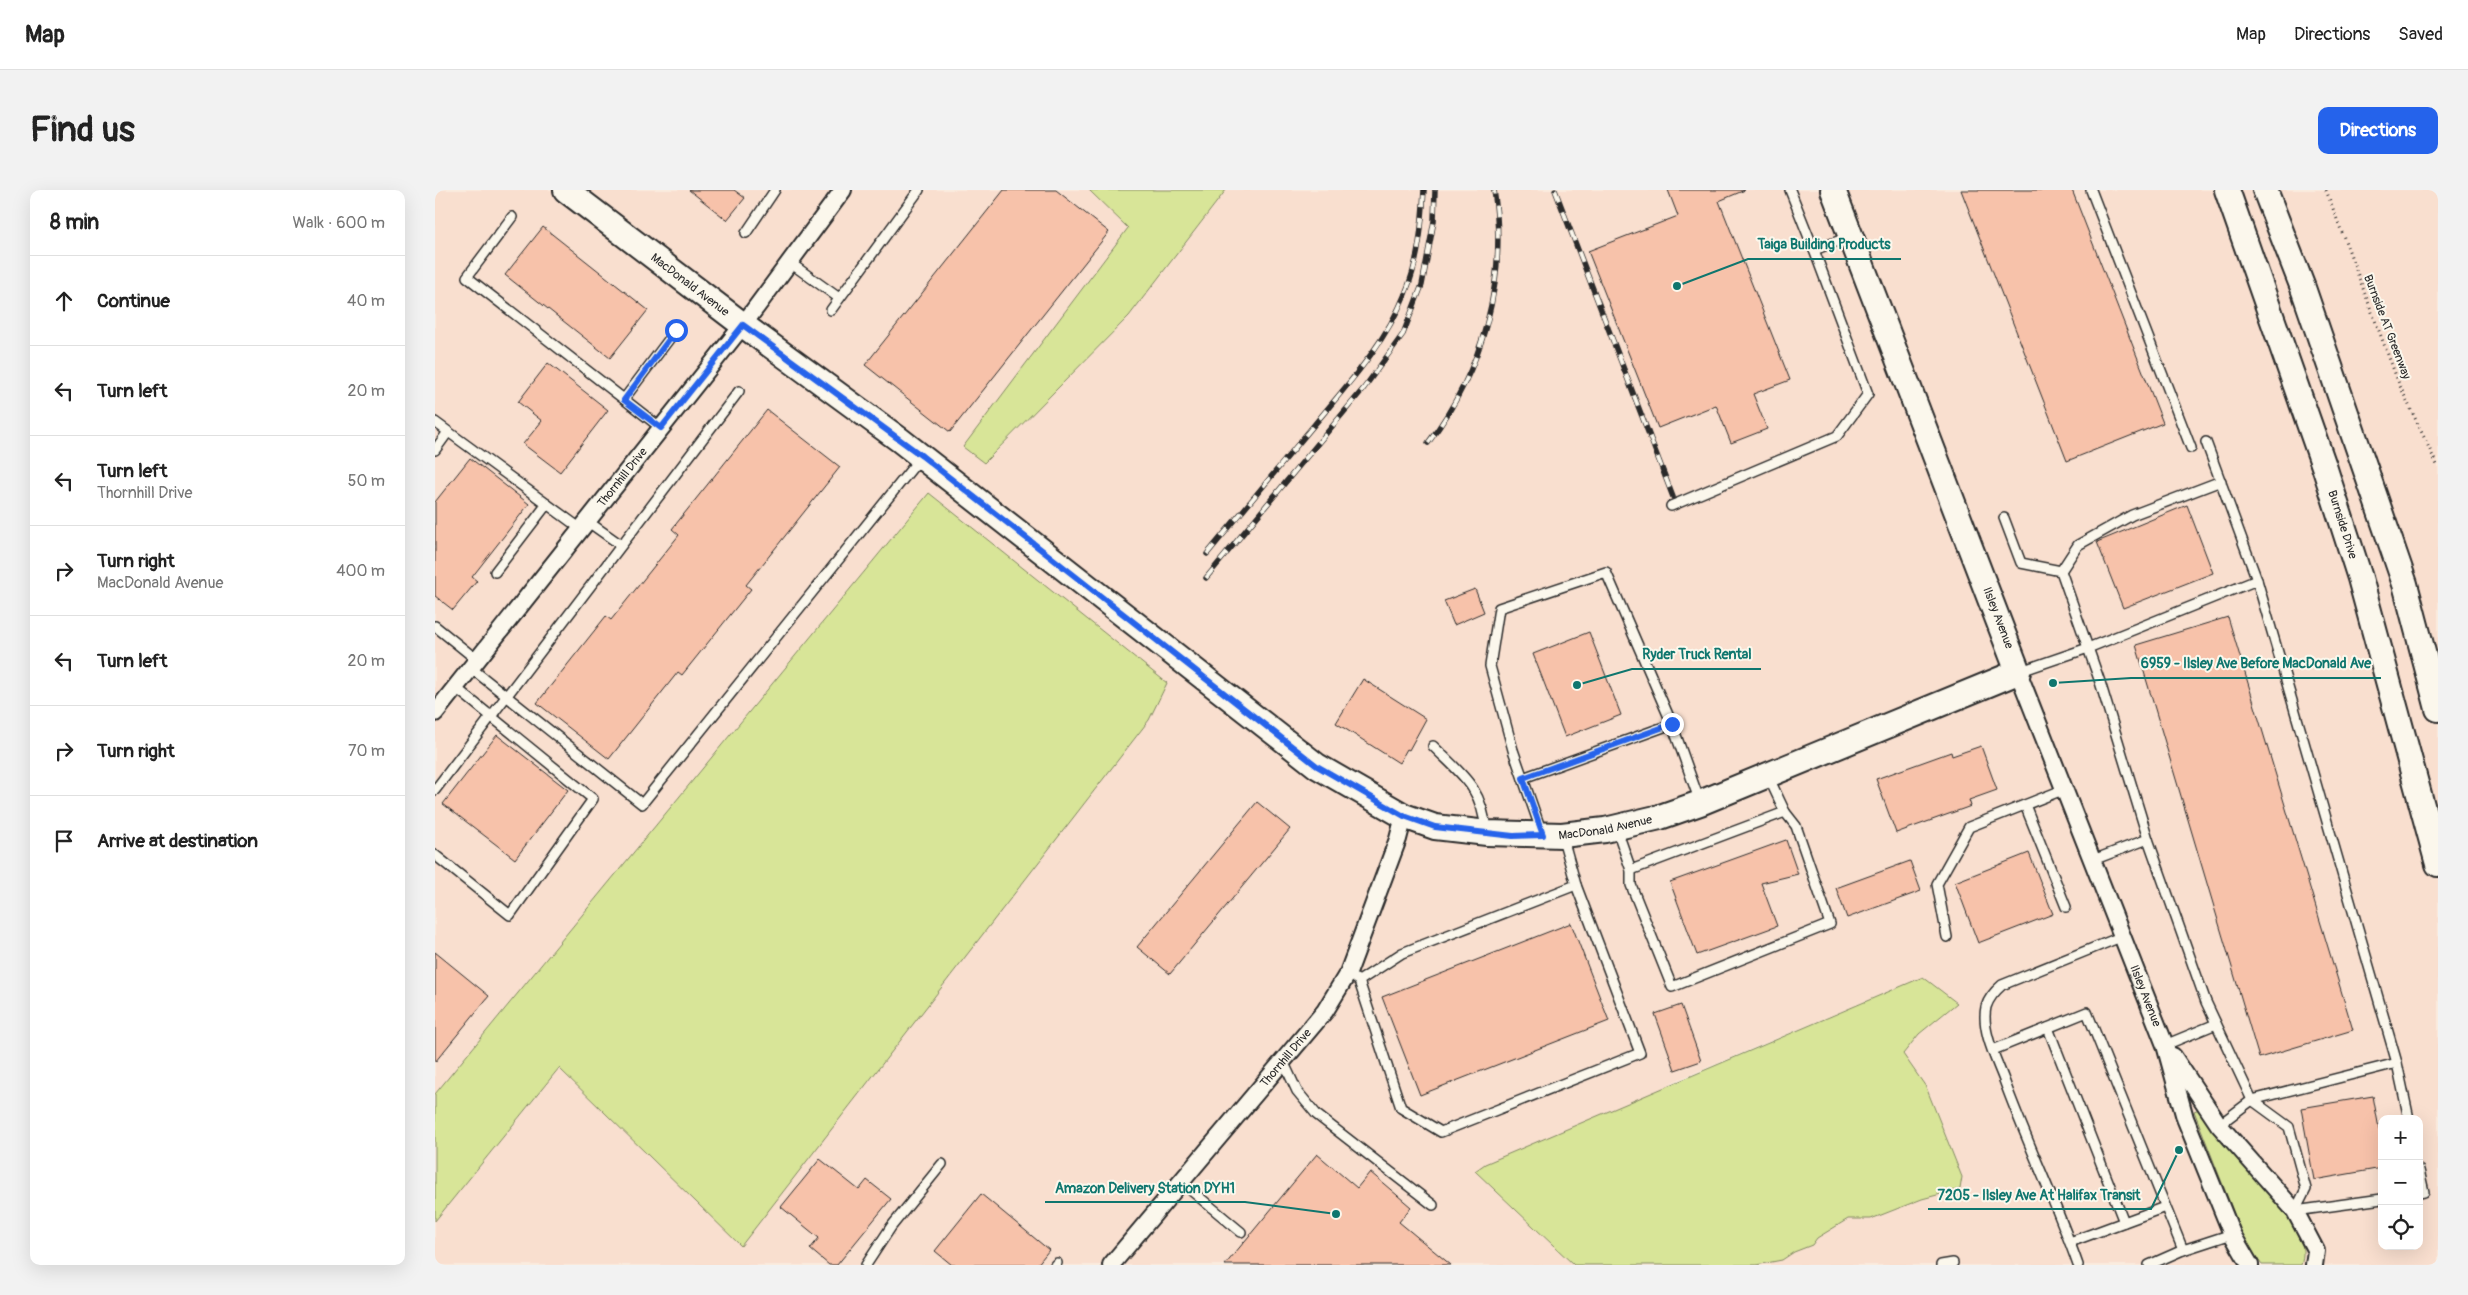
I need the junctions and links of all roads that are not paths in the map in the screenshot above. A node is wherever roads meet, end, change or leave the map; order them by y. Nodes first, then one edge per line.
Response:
1 (566, 190) edge
2 (775, 190) edge
3 (843, 190) edge
4 (919, 190) edge
5 (1790, 190) edge
6 (1833, 190) edge
7 (2091, 190) edge
8 (2227, 190) edge
9 (2265, 190) edge
10 (512, 217) dead end
11 (746, 233) dead end
12 (1851, 236) junction
13 (1813, 250) junction
14 (789, 262) junction
15 (839, 298) junction
16 (831, 310) dead end
17 (743, 325) junction
18 (676, 330) dead end
19 (739, 391) dead end
20 (624, 400) junction
21 (435, 422) edge
22 (661, 428) junction
23 (448, 432) junction
24 (2206, 442) dead end
25 (2191, 448) dead end
26 (435, 450) edge
27 (922, 456) junction
28 (2221, 481) junction
29 (547, 504) junction
30 (1671, 506) dead end
31 (2004, 518) dead end
32 (584, 525) junction
33 (621, 545) junction
34 (2061, 571) junction
35 (495, 572) dead end
36 (2257, 580) junction
37 (435, 626) edge
38 (2087, 648) junction
39 (474, 664) junction
40 (2018, 672) junction
41 (455, 688) junction
42 (506, 696) junction
43 (438, 703) edge
44 (2438, 710) edge
45 (491, 717) junction
46 (1672, 724) junction
47 (1433, 746) dead end
48 (1768, 775) junction
49 (1523, 778) junction
50 (2065, 789) junction
51 (435, 790) edge
52 (1700, 803) junction
53 (2025, 805) junction
54 (1785, 812) junction
55 (1404, 816) junction
56 (1616, 827) junction
57 (1487, 833) junction
58 (1552, 835) junction
59 (2148, 839) junction
60 (435, 855) edge
61 (2093, 860) junction
62 (2438, 864) edge
63 (1631, 870) junction
64 (1577, 885) junction
65 (2066, 907) dead end
66 (2123, 936) junction
67 (1947, 937) dead end
68 (1353, 977) junction
69 (2216, 1024) junction
70 (2048, 1028) junction
71 (2165, 1045) junction
72 (1993, 1050) junction
73 (1283, 1061) junction
74 (2397, 1063) junction
75 (2252, 1100) junction
76 (2408, 1115) edge
77 (2219, 1125) junction
78 (942, 1164) dead end
79 (1181, 1182) junction
80 (2378, 1200) edge
81 (1433, 1205) dead end
82 (2165, 1207) junction
83 (2295, 1211) junction
84 (2124, 1222) junction
85 (1241, 1232) dead end
86 (2232, 1234) junction
87 (2070, 1242) junction
88 (2183, 1250) junction
89 (2316, 1260) edge
90 (1953, 1263) dead end
91 (866, 1265) edge
92 (1111, 1265) edge
93 (1941, 1265) edge
94 (2078, 1265) edge
95 (2149, 1265) edge
96 (2250, 1265) edge

1 - 17 street, MacDonald Avenue
2 - 11 lane
3 - 14 street, Thornhill Drive
4 - 15 lane
5 - 13 lane
6 - 12 street, Ilsley Avenue
7 - 25 lane
8 - 62 street, Burnside Drive
9 - 44 street
10 - 20 lane
12 - 13 lane
12 - 40 street, Ilsley Avenue
13 - 30 lane
14 - 15 lane
14 - 17 street, Thornhill Drive
15 - 16 lane
17 - 22 street, Thornhill Drive
17 - 27 street, MacDonald Avenue
18 - 20 lane
19 - 33 lane
20 - 22 lane
21 - 23 lane
22 - 32 street, Thornhill Drive
23 - 26 lane
23 - 29 lane
24 - 28 lane
27 - 42 lane
27 - 55 street, MacDonald Avenue
28 - 34 lane
28 - 36 lane
29 - 32 lane
29 - 35 lane
31 - 34 lane
32 - 33 lane
32 - 39 street, Thornhill Drive
33 - 42 lane
34 - 38 lane
36 - 38 lane
36 - 74 lane
37 - 39 lane
38 - 40 lane
38 - 59 lane
39 - 41 street, Thornhill Drive
39 - 42 lane
40 - 48 street, MacDonald Avenue
40 - 50 street, Ilsley Avenue
41 - 43 street, Thornhill Drive
41 - 45 lane
42 - 45 lane
45 - 51 lane
45 - 60 lane
46 - 49 lane
46 - 49 lane
46 - 52 lane
47 - 57 lane
48 - 52 street, MacDonald Avenue
48 - 54 lane
49 - 58 lane
50 - 53 lane
50 - 61 street, Ilsley Avenue
52 - 56 street, MacDonald Avenue
53 - 65 lane
53 - 67 lane
54 - 63 lane
54 - 63 lane
55 - 57 street, MacDonald Avenue
55 - 68 street, Thornhill Drive
56 - 58 street, MacDonald Avenue
56 - 63 lane
57 - 58 street, MacDonald Avenue
58 - 64 lane
59 - 61 lane
59 - 69 lane
61 - 66 street, Ilsley Avenue
64 - 68 lane
64 - 68 lane
66 - 71 street, Ilsley Avenue
66 - 72 lane
68 - 73 street, Thornhill Drive
69 - 71 lane
69 - 75 lane
70 - 72 lane
70 - 82 lane
70 - 84 lane
71 - 77 street, Ilsley Avenue
71 - 86 street, Ilsley Avenue
72 - 87 lane
73 - 79 street, Thornhill Drive
73 - 81 lane
74 - 75 lane
74 - 76 lane
75 - 77 lane
75 - 83 lane
77 - 83 street, Ilsley Avenue
78 - 91 lane
79 - 85 lane
79 - 92 street, Thornhill Drive
80 - 83 lane
82 - 84 lane
82 - 88 lane
83 - 89 street, Ilsley Avenue
84 - 87 lane
86 - 88 lane
86 - 96 street, Ilsley Avenue
87 - 94 lane
88 - 95 lane
90 - 93 lane

